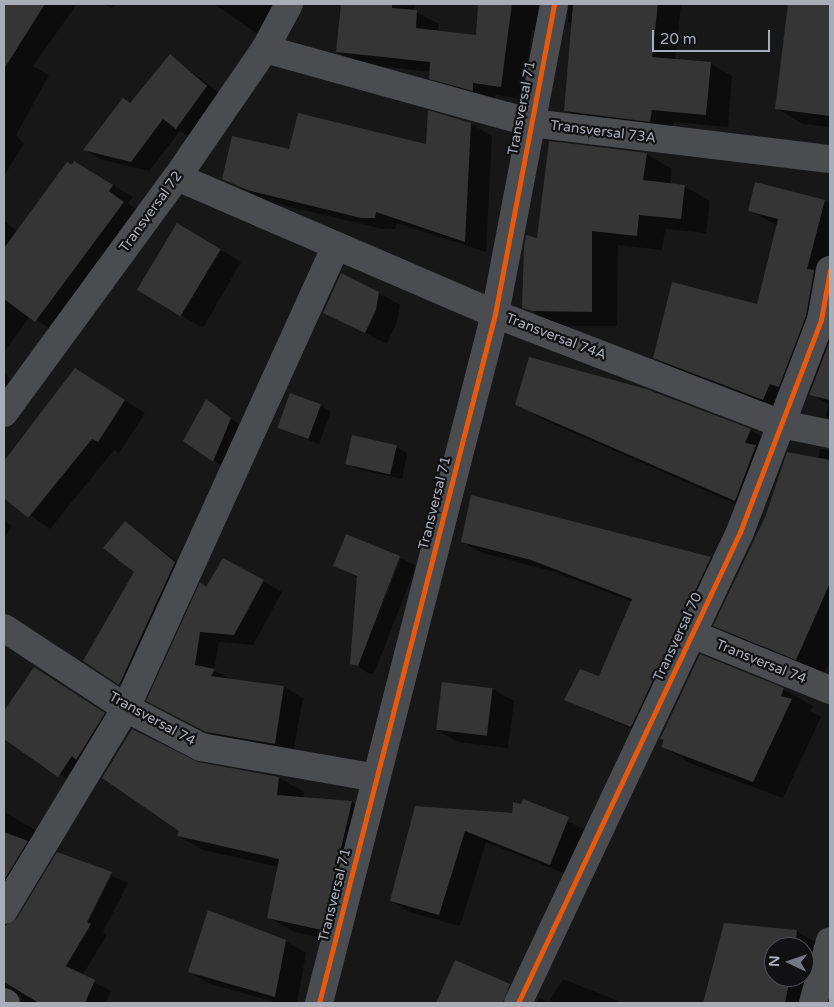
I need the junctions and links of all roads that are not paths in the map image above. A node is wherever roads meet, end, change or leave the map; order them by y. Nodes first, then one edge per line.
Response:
1 (289, 4) edge
2 (554, 4) edge
3 (265, 49) junction
4 (531, 123) junction
5 (830, 159) edge
6 (177, 177) junction
7 (336, 246) junction
8 (830, 270) edge
9 (495, 314) junction
10 (4, 413) edge
11 (781, 424) junction
12 (830, 434) edge
13 (4, 628) edge
14 (692, 634) junction
15 (830, 690) edge
16 (126, 708) junction
17 (376, 778) junction
18 (4, 910) edge
19 (830, 941) edge
20 (319, 1003) edge
21 (518, 1003) edge
22 (813, 1003) edge

1 - 3 street, Transversal 72
2 - 4 street, Transversal 71
3 - 4 street, Transversal 73A
3 - 6 street, Transversal 72
4 - 5 street, Transversal 73A
4 - 9 street, Transversal 71
6 - 7 street, Transversal 74A
6 - 10 street, Transversal 72
7 - 9 street, Transversal 74A
7 - 16 street
8 - 11 street, Transversal 70
9 - 11 street, Transversal 74A
9 - 17 street, Transversal 71
11 - 12 street, Transversal 74A
11 - 14 street, Transversal 70
13 - 16 street, Transversal 74
14 - 15 street, Transversal 74
14 - 21 street, Transversal 70
16 - 17 street, Transversal 74
16 - 18 street
17 - 20 street, Transversal 71
19 - 22 street

